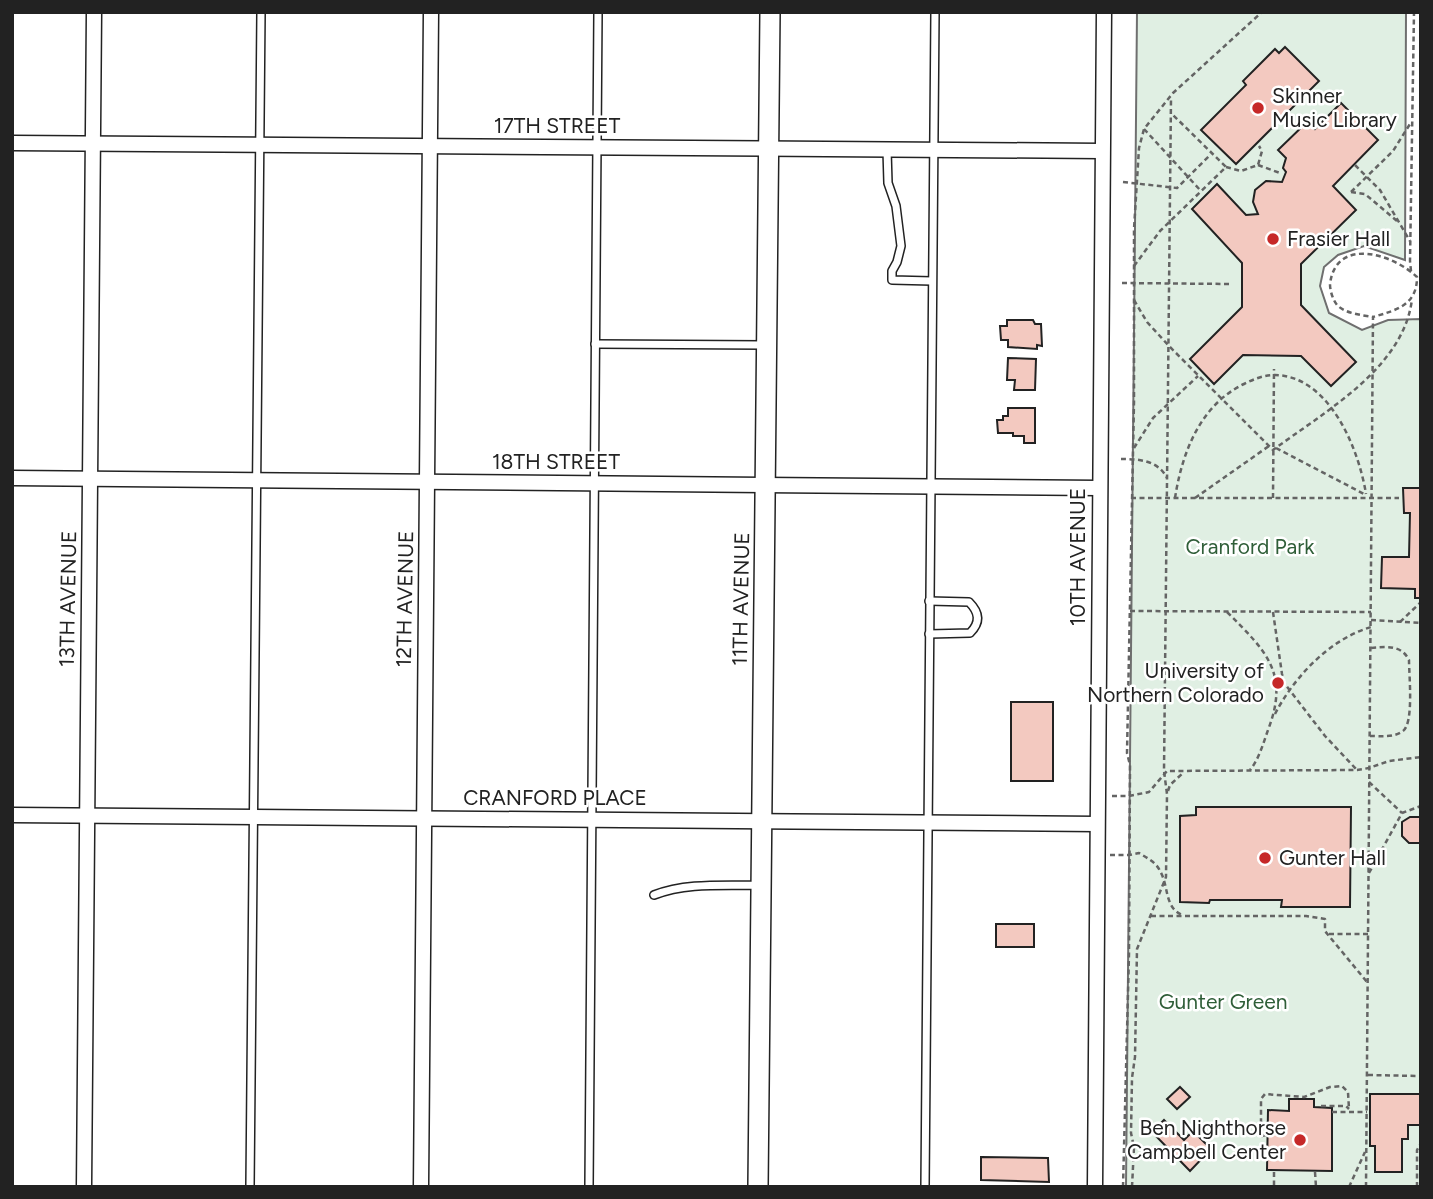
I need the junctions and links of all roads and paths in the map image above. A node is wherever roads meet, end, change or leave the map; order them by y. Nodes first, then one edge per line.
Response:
1 (94, 12) edge
2 (261, 12) edge
3 (431, 12) edge
4 (598, 12) edge
5 (770, 12) edge
6 (935, 12) edge
7 (1104, 12) edge
8 (1262, 12) edge
9 (1414, 12) edge
10 (1171, 96) junction
11 (1171, 113) junction
12 (1412, 120) junction
13 (1144, 130) junction
14 (12, 143) edge
15 (93, 143) junction
16 (260, 145) junction
17 (1259, 146) dead end
18 (430, 147) junction
19 (597, 148) junction
20 (768, 148) junction
21 (887, 149) junction
22 (934, 149) junction
23 (1102, 151) junction
24 (1211, 153) junction
25 (1171, 160) junction
26 (1258, 165) junction
27 (1356, 165) dead end
28 (1226, 167) junction
29 (1280, 173) dead end
30 (1367, 176) junction
31 (1188, 177) junction
32 (1123, 182) dead end
33 (1135, 184) junction
34 (1171, 188) junction
35 (1201, 191) junction
36 (1171, 220) junction
37 (1399, 223) junction
38 (1410, 241) junction
39 (1134, 266) junction
40 (1412, 272) junction
41 (932, 281) junction
42 (1122, 283) dead end
43 (1134, 283) junction
44 (1171, 283) junction
45 (1229, 284) dead end
46 (1134, 299) junction
47 (1412, 299) junction
48 (1373, 317) junction
49 (595, 344) junction
50 (765, 345) junction
51 (1169, 346) junction
52 (1274, 369) dead end
53 (1373, 372) junction
54 (1274, 375) junction
55 (1198, 376) junction
56 (1221, 399) junction
57 (1170, 403) junction
58 (1331, 407) junction
59 (1269, 446) junction
60 (1274, 449) junction
61 (1133, 451) junction
62 (1121, 459) dead end
63 (1132, 459) junction
64 (12, 478) edge
65 (91, 480) junction
66 (257, 481) junction
67 (1168, 481) junction
68 (427, 482) junction
69 (594, 483) junction
70 (765, 484) junction
71 (930, 486) junction
72 (1099, 488) junction
73 (1366, 494) junction
74 (1131, 498) junction
75 (1168, 498) junction
76 (1175, 498) junction
77 (1195, 498) junction
78 (1273, 498) junction
79 (1372, 498) junction
80 (1399, 498) dead end
81 (929, 601) junction
82 (1421, 602) edge
83 (1130, 611) junction
84 (1166, 611) junction
85 (1227, 612) junction
86 (1273, 612) junction
87 (1371, 612) junction
88 (1371, 620) junction
89 (1400, 622) junction
90 (1421, 623) edge
91 (1371, 627) junction
92 (929, 634) junction
93 (1370, 648) junction
94 (1280, 666) junction
95 (1273, 668) junction
96 (1279, 676) junction
97 (1285, 684) junction
98 (1277, 686) junction
99 (1290, 690) junction
100 (1272, 720) junction
101 (1370, 736) junction
102 (1421, 757) edge
103 (1369, 768) junction
104 (1357, 770) junction
105 (1247, 771) junction
106 (1184, 772) junction
107 (1164, 773) junction
108 (1369, 782) junction
109 (1167, 794) junction
110 (1108, 796) dead end
111 (1129, 796) junction
112 (1421, 806) edge
113 (1402, 813) junction
114 (12, 814) edge
115 (86, 816) junction
116 (254, 817) junction
117 (424, 818) junction
118 (590, 819) junction
119 (761, 820) junction
120 (926, 822) junction
121 (1097, 824) junction
122 (1108, 855) dead end
123 (1129, 855) junction
124 (1368, 875) junction
125 (1164, 883) junction
126 (761, 885) junction
127 (654, 895) dead end
128 (1151, 916) junction
129 (1185, 916) junction
130 (1328, 934) junction
131 (1368, 934) junction
132 (1368, 982) junction
133 (1367, 1075) junction
134 (1421, 1076) edge
135 (1321, 1106) dead end
136 (1349, 1110) junction
137 (1332, 1112) dead end
138 (1367, 1112) junction
139 (1266, 1135) dead end
140 (1421, 1143) edge
141 (1366, 1150) junction
142 (1274, 1172) dead end
143 (1315, 1172) dead end
144 (83, 1187) edge
145 (250, 1187) edge
146 (421, 1187) edge
147 (589, 1187) edge
148 (758, 1187) edge
149 (925, 1187) edge
150 (1094, 1187) edge
151 (1123, 1187) edge
152 (1132, 1187) edge
153 (1274, 1187) edge
154 (1316, 1187) edge
155 (1349, 1187) edge
156 (1366, 1187) edge
157 (1417, 1187) edge

1 - 15 street, 13TH AVENUE
2 - 16 lane
3 - 18 street, 12TH AVENUE
4 - 19 lane
5 - 20 main road, 11TH AVENUE
6 - 22 lane
7 - 23 street, 10TH AVENUE
8 - 10 path
9 - 12 path
10 - 11 path
10 - 13 path
11 - 24 path
11 - 25 path
12 - 30 path
12 - 38 path
13 - 25 path
13 - 33 path
14 - 15 street, 17TH STREET
15 - 16 street, 17TH STREET
15 - 65 street, 13TH AVENUE
16 - 18 street, 17TH STREET
16 - 66 lane
17 - 26 path
18 - 19 street, 17TH STREET
18 - 68 street, 12TH AVENUE
19 - 20 street, 17TH STREET
19 - 49 lane
20 - 21 street, 17TH STREET
20 - 50 main road, 11TH AVENUE
21 - 22 street, 17TH STREET
21 - 41 lane
22 - 23 street, 17TH STREET
22 - 41 lane
23 - 72 street, 10TH AVENUE
24 - 28 path
24 - 31 path
25 - 31 path
25 - 34 path
26 - 28 path
26 - 29 path
27 - 30 path
28 - 35 path
30 - 37 path
30 - 37 path
31 - 34 path
31 - 35 path
32 - 33 path
33 - 34 path
33 - 39 path
34 - 36 path
35 - 36 path
36 - 39 path
36 - 44 path
37 - 38 path
38 - 40 path
39 - 43 path
40 - 47 path
40 - 48 path
41 - 71 lane
42 - 43 path
43 - 44 path
43 - 46 path
44 - 45 path
44 - 51 path
46 - 51 path
46 - 61 path
47 - 48 path
47 - 53 path
48 - 53 path
49 - 50 lane
49 - 69 lane
50 - 70 main road, 11TH AVENUE
51 - 55 path
51 - 57 path
52 - 54 path
53 - 58 path
53 - 79 path
54 - 56 path
54 - 58 path
54 - 60 path
55 - 56 path
55 - 57 path
56 - 59 path
56 - 76 path
57 - 61 path
57 - 67 path
58 - 60 path
58 - 73 path
59 - 60 path
59 - 77 path
60 - 73 path
60 - 78 path
61 - 63 path
62 - 63 path
63 - 67 path
63 - 74 path
64 - 65 street, 18TH STREET
65 - 66 street, 18TH STREET
65 - 115 street, 13TH AVENUE
66 - 68 street, 18TH STREET
66 - 116 lane
67 - 75 path
68 - 69 street, 18TH STREET
68 - 117 street, 12TH AVENUE
69 - 70 street, 18TH STREET
69 - 118 lane
70 - 71 street, 18TH STREET
70 - 119 main road, 11TH AVENUE
71 - 72 street, 18TH STREET
71 - 81 lane
72 - 121 street, 10TH AVENUE
73 - 79 path
74 - 75 path
74 - 83 path
75 - 76 path
75 - 84 path
76 - 77 path
77 - 78 path
78 - 79 path
79 - 80 path
79 - 87 path
81 - 92 lane
81 - 92 lane
82 - 89 path
83 - 84 path
83 - 111 path
84 - 85 path
84 - 107 path
85 - 86 path
85 - 95 path
86 - 87 path
86 - 94 path
87 - 88 path
88 - 89 path
88 - 91 path
89 - 90 path
91 - 93 path
91 - 99 path
92 - 120 lane
93 - 101 path
93 - 101 path
94 - 96 path
94 - 97 path
95 - 96 path
95 - 98 path
96 - 97 path
96 - 98 path
97 - 99 path
98 - 100 path
99 - 100 path
99 - 104 path
100 - 105 path
101 - 103 path
102 - 103 path
103 - 104 path
103 - 108 path
104 - 105 path
105 - 106 path
106 - 107 path
106 - 109 path
107 - 109 path
107 - 111 path
108 - 113 path
108 - 124 path
109 - 125 path
110 - 111 path
111 - 123 path
112 - 113 path
113 - 124 path
114 - 115 street, CRANFORD PLACE
115 - 116 street, CRANFORD PLACE
115 - 144 street, 13TH AVENUE
116 - 117 street, CRANFORD PLACE
116 - 145 lane
117 - 118 street, CRANFORD PLACE
117 - 146 street, 12TH AVENUE
118 - 119 street, CRANFORD PLACE
118 - 147 lane
119 - 120 street, CRANFORD PLACE
119 - 126 main road, 11TH AVENUE
120 - 121 street, CRANFORD PLACE
120 - 149 lane
121 - 150 street, 10TH AVENUE
122 - 123 path
123 - 125 path
123 - 151 path
124 - 131 path
125 - 128 path
125 - 129 path
126 - 127 lane
126 - 148 main road, 11TH AVENUE
128 - 129 path
128 - 152 path
129 - 130 path
130 - 131 path
130 - 132 path
131 - 132 path
132 - 133 path
133 - 134 path
133 - 138 path
135 - 136 path
136 - 137 path
136 - 138 path
136 - 139 path
138 - 141 path
140 - 157 path
141 - 155 path
141 - 156 path
142 - 153 path
143 - 154 path

